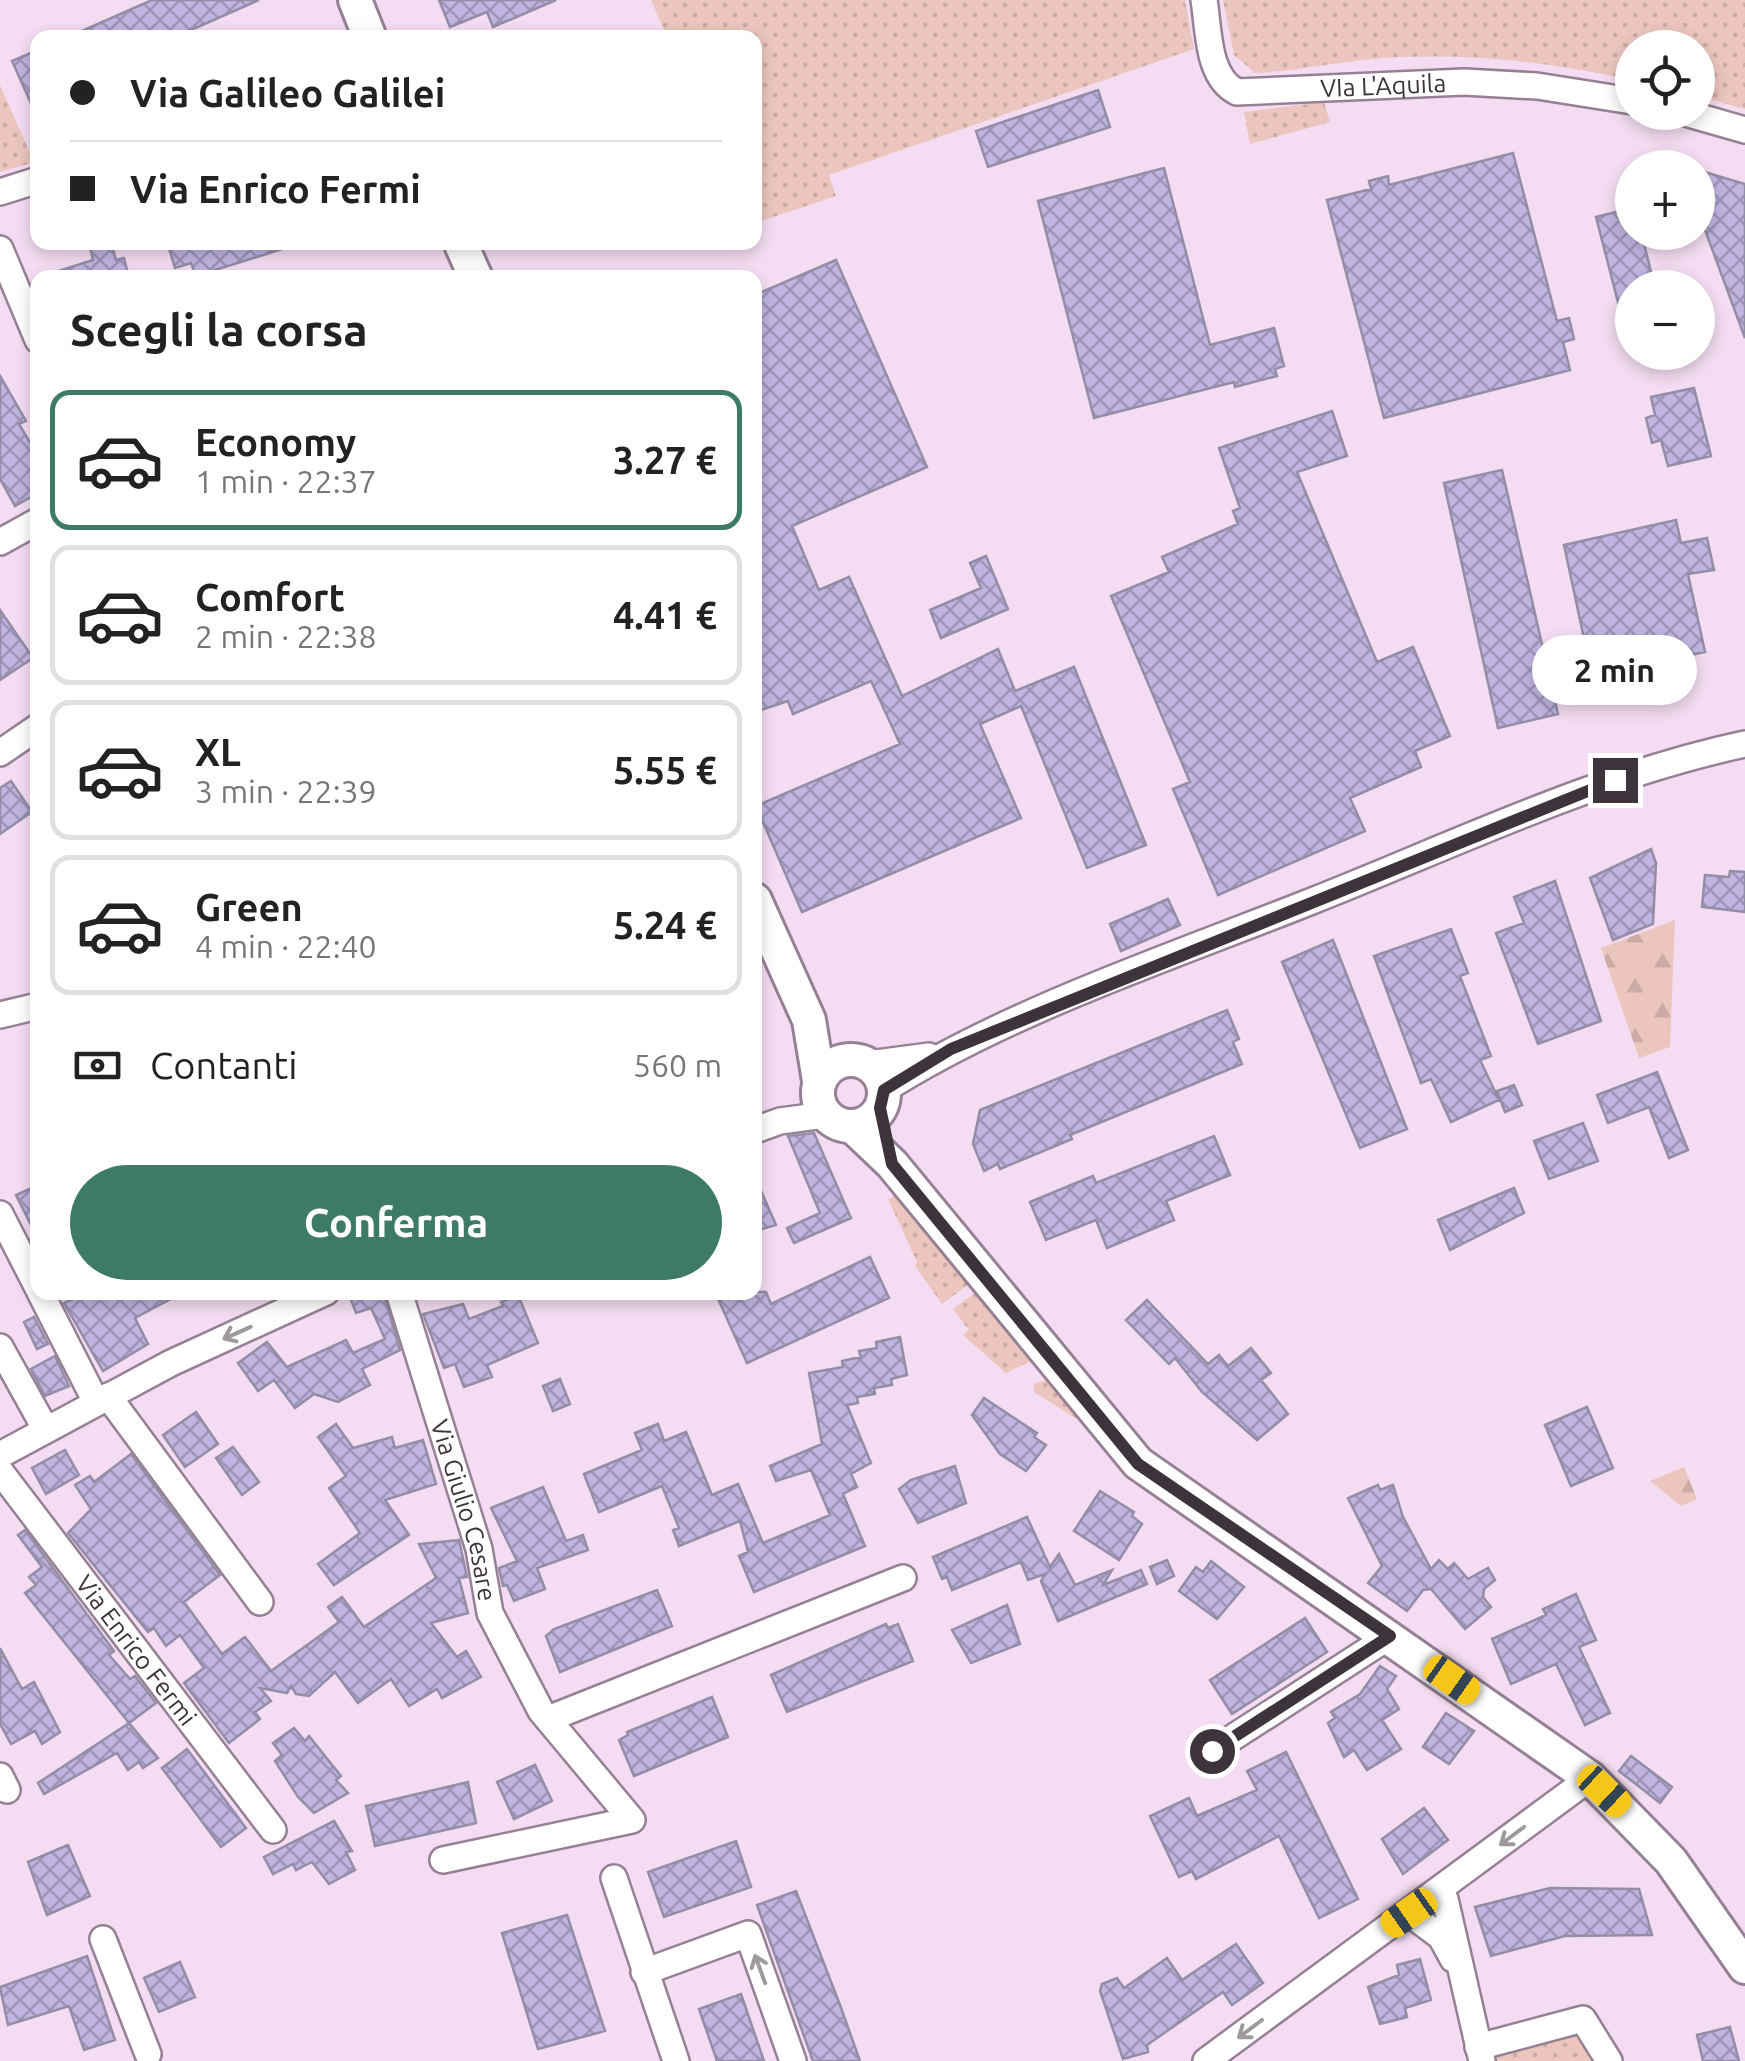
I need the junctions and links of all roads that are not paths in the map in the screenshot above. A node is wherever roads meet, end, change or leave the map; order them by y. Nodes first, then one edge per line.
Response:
1 (355, 0) edge
2 (1204, 0) edge
3 (367, 30) edge
4 (1615, 99) edge
5 (1715, 121) edge
6 (1745, 130) edge
7 (30, 183) edge
8 (0, 192) edge
9 (0, 250) edge
10 (30, 321) edge
11 (30, 525) edge
12 (0, 542) edge
13 (30, 732) edge
14 (1745, 744) edge
15 (0, 752) edge
16 (762, 916) edge
17 (30, 1008) edge
18 (0, 1015) edge
19 (809, 1020) junction
20 (871, 1080) junction
21 (829, 1103) junction
22 (762, 1127) edge
23 (892, 1164) junction
24 (0, 1214) edge
25 (30, 1272) edge
26 (45, 1300) edge
27 (309, 1300) edge
28 (402, 1300) edge
29 (0, 1347) edge
30 (102, 1399) junction
31 (46, 1430) junction
32 (0, 1455) edge
33 (0, 1471) edge
34 (903, 1578) dead end
35 (260, 1602) dead end
36 (1390, 1636) junction
37 (548, 1719) junction
38 (1212, 1751) dead end
39 (1590, 1778) junction
40 (273, 1830) dead end
41 (444, 1860) dead end
42 (614, 1878) dead end
43 (1438, 1891) junction
44 (1409, 1913) junction
45 (103, 1939) dead end
46 (1745, 1966) edge
47 (1457, 1968) junction
48 (644, 1972) junction
49 (1480, 2054) edge
50 (142, 2059) edge
51 (676, 2061) edge
52 (793, 2061) edge
53 (1206, 2061) edge
54 (1609, 2061) edge

1 - 3 street
2 - 4 street, VIa L'Aquila
5 - 6 street
7 - 8 street
9 - 10 street
11 - 12 street
13 - 15 street
14 - 20 street
16 - 19 street
17 - 18 street
19 - 20 street
19 - 21 street
20 - 21 street
20 - 21 street
20 - 23 street
21 - 22 street
21 - 23 street
23 - 36 street
24 - 25 street
26 - 30 street
27 -> 30 street
28 - 37 street, Via Giulio Cesare
29 - 31 street
30 - 31 street
30 - 35 street
31 - 32 street
33 - 40 street, Via Enrico Fermi
34 - 37 street
36 - 38 street
36 - 39 street
37 - 41 street, Via Giulio Cesare
39 -> 43 street
39 - 46 street
42 - 48 street
43 - 44 street
43 - 47 street
44 - 47 street
44 -> 53 street
45 - 50 street
47 - 49 street
48 - 51 street
52 -> 48 street
49 - 54 street

